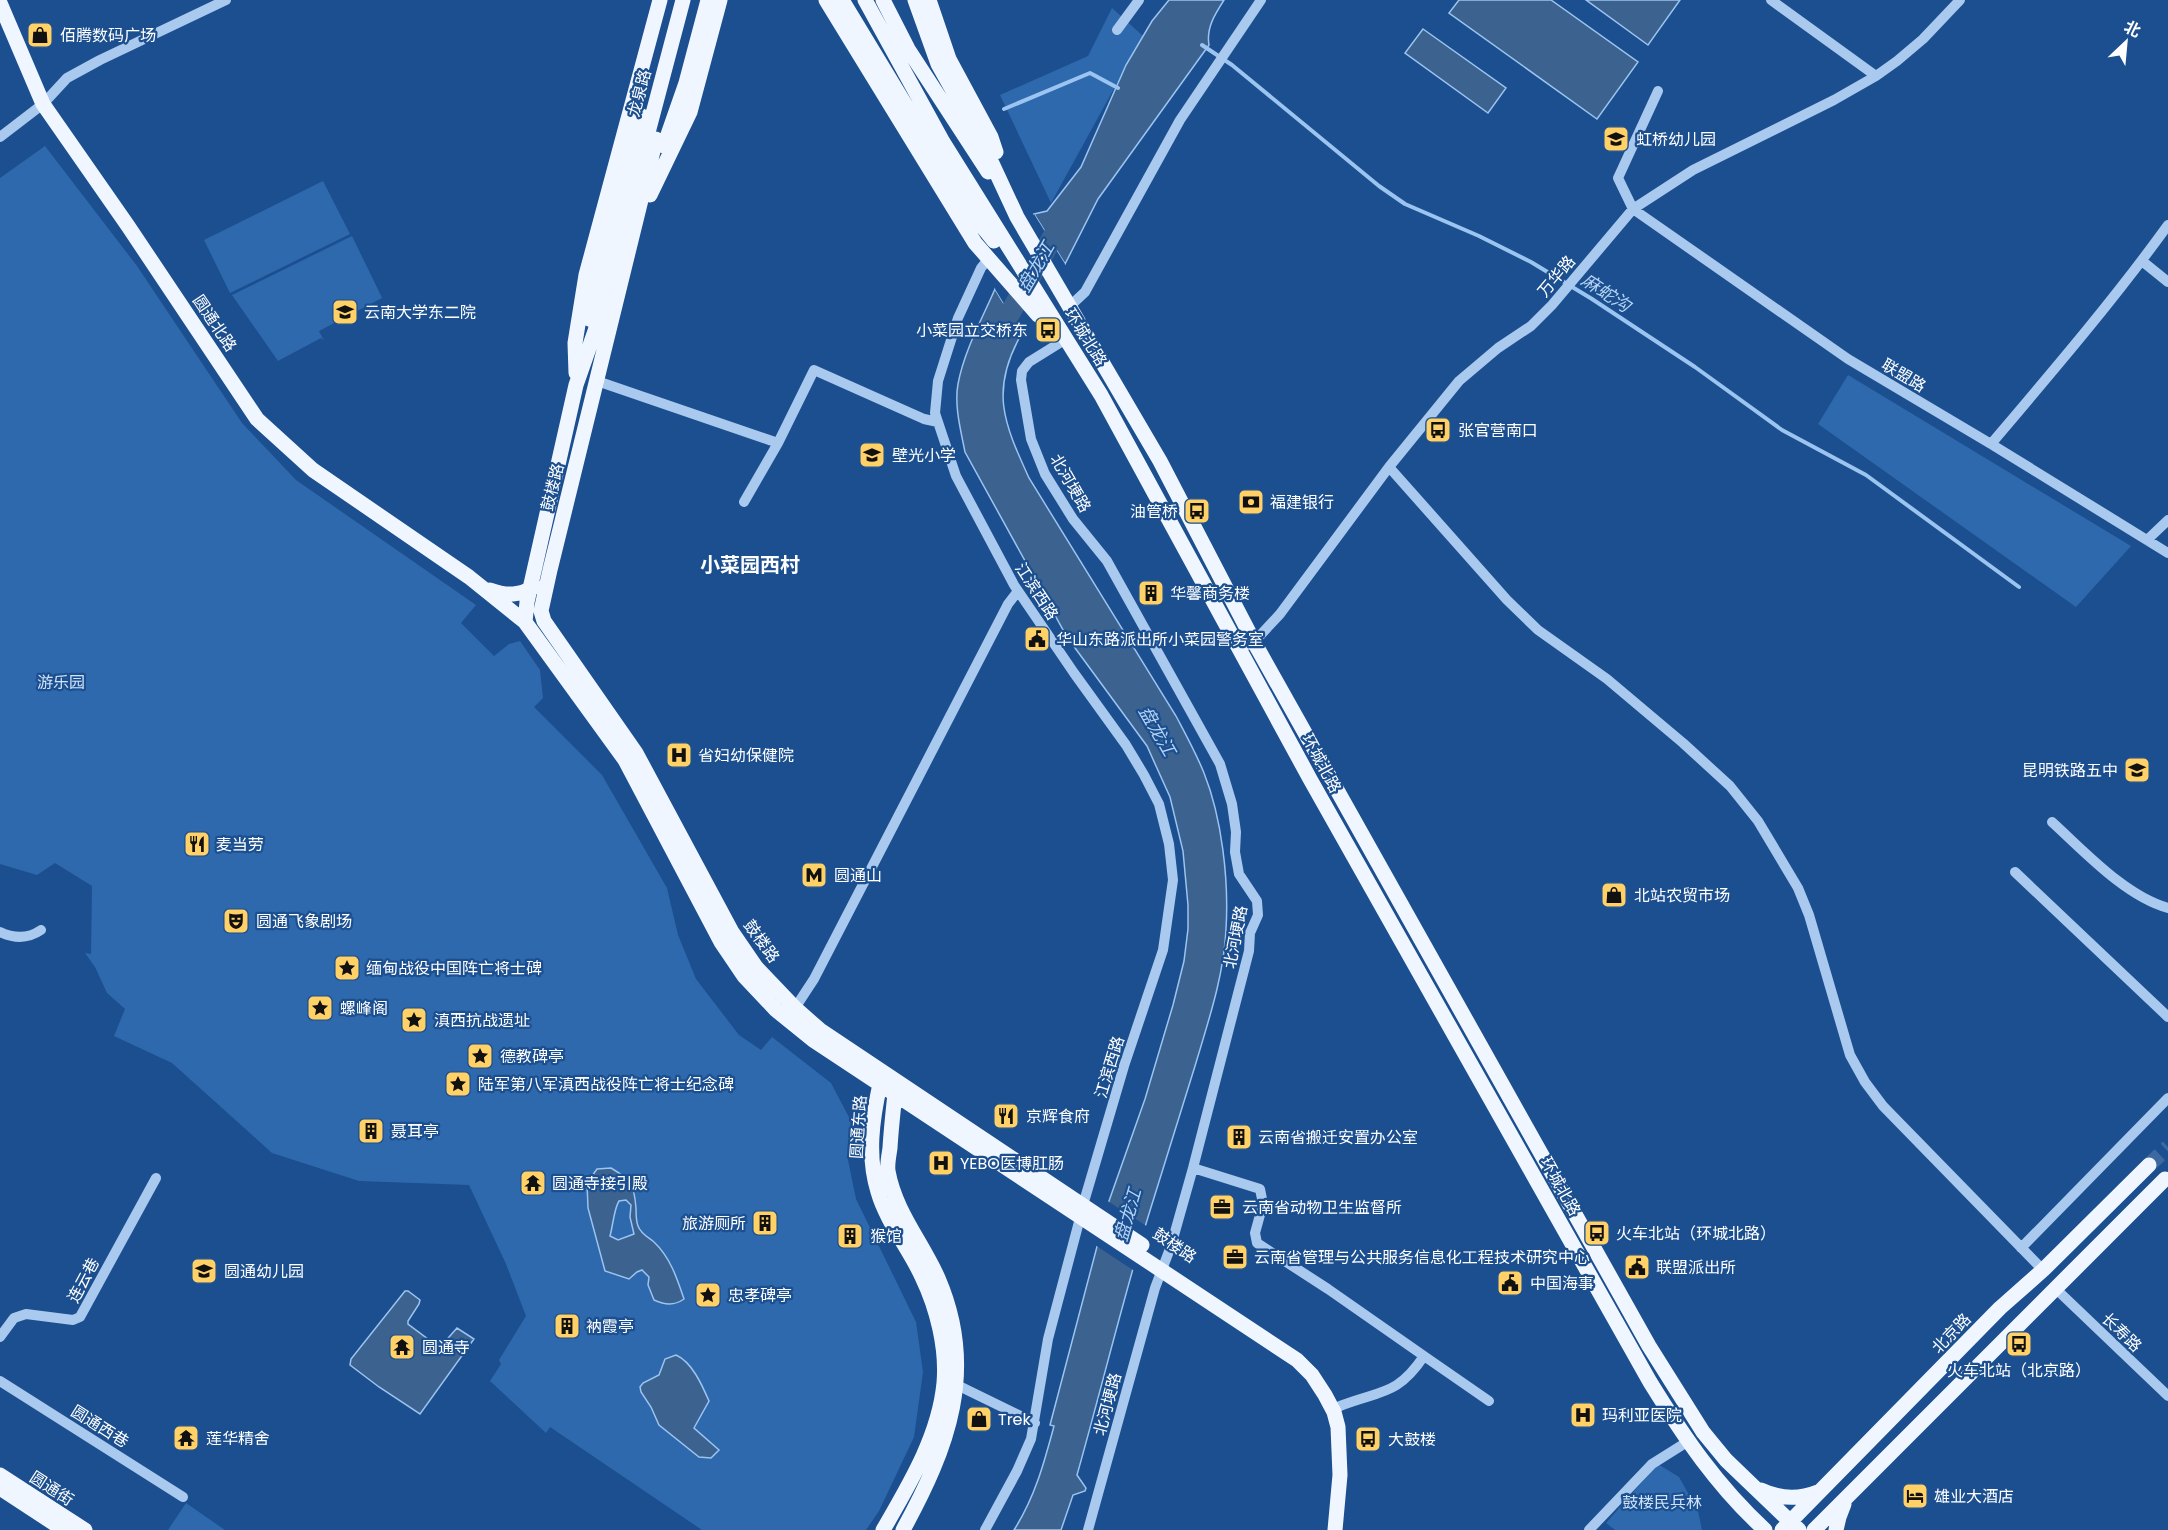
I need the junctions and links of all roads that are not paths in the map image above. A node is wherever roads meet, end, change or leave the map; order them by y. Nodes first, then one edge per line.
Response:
1 (226, 0) edge
2 (660, 0) edge
3 (674, 0) edge
4 (683, 0) edge
5 (694, 0) edge
6 (708, 0) edge
7 (720, 0) edge
8 (826, 0) edge
9 (834, 0) edge
10 (842, 0) edge
11 (865, 0) edge
12 (884, 0) edge
13 (915, 0) edge
14 (929, 0) edge
15 (1139, 0) edge
16 (1261, 0) edge
17 (1771, 0) edge
18 (1960, 0) edge
19 (0, 3) edge
20 (1117, 30) dead end
21 (850, 39) junction
22 (1876, 75) junction
23 (1658, 91) dead end
24 (43, 104) junction
25 (0, 137) edge
26 (659, 147) junction
27 (631, 196) joint
28 (1633, 209) junction
29 (1017, 217) junction
30 (637, 222) junction
31 (2168, 225) edge
32 (989, 258) junction
33 (2142, 261) junction
34 (1023, 272) junction
35 (2168, 282) edge
36 (1068, 307) junction
37 (1042, 312) junction
38 (1063, 335) junction
39 (597, 381) junction
40 (576, 385) junction
41 (938, 422) junction
42 (778, 442) junction
43 (1990, 444) junction
44 (1389, 467) junction
45 (744, 502) dead end
46 (2168, 520) edge
47 (2146, 540) junction
48 (2168, 553) edge
49 (550, 570) junction
50 (484, 589) junction
51 (530, 589) junction
52 (1018, 591) junction
53 (534, 615) junction
54 (1247, 646) junction
55 (2052, 822) dead end
56 (2014, 872) dead end
57 (2168, 908) edge
58 (41, 930) dead end
59 (0, 932) edge
60 (795, 1008) junction
61 (2168, 1017) edge
62 (885, 1080) junction
63 (895, 1094) junction
64 (2168, 1098) edge
65 (2150, 1165) tunnel mouth
66 (1193, 1168) junction
67 (156, 1178) dead end
68 (2165, 1179) dead end
69 (1081, 1212) junction
70 (2021, 1248) junction
71 (1157, 1261) junction
72 (2043, 1270) junction
73 (2056, 1288) junction
74 (0, 1337) edge
75 (1424, 1356) junction
76 (0, 1381) edge
77 (957, 1385) junction
78 (2168, 1396) edge
79 (1489, 1401) dead end
80 (1340, 1406) junction
81 (1035, 1423) junction
82 (1687, 1442) junction
83 (0, 1475) edge
84 (1753, 1486) junction
85 (1826, 1487) junction
86 (0, 1488) edge
87 (1726, 1491) junction
88 (183, 1497) dead end
89 (1848, 1498) junction
90 (1790, 1527) edge
91 (64, 1530) edge
92 (85, 1530) edge
93 (883, 1530) edge
94 (903, 1530) edge
95 (985, 1530) edge
96 (1088, 1530) edge
97 (1335, 1530) edge
98 (1344, 1530) edge
99 (1589, 1530) edge
100 (1746, 1530) edge
101 (1765, 1530) edge
102 (1814, 1530) edge
103 (1836, 1530) edge

1 - 24 street
2 - 40 main road
3 - 40 main road
4 - 27 main road, 龙泉路
5 - 26 main road, 龙泉路
6 - 26 main road
7 - 30 main road
8 - 21 main road
9 - 21 main road
10 - 34 main road
11 - 34 main road, 环城北路
12 - 29 main road
13 - 29 main road
14 - 29 main road
15 - 20 street
16 - 36 street
17 - 22 street
18 - 22 street, 万华路
19 - 24 main road, 圆通北路
21 - 32 main road
22 - 28 street, 万华路
23 - 28 street
24 - 25 street
24 - 50 main road, 圆通北路
26 - 30 main road
27 - 40 main road, 鼓楼路
28 - 43 street, 联盟路
28 - 44 street, 万华路
29 - 36 main road, 环城北路
30 - 39 main road, 鼓楼路
31 - 33 street
32 - 37 main road
32 - 41 street, 江滨西路
33 - 35 street
33 - 43 street
34 - 37 main road, 环城北路
36 - 54 main road, 环城北路
37 - 38 main road, 环城北路
38 - 54 main road, 环城北路
38 - 66 street, 北河埂路
39 - 42 street
39 - 49 main road, 鼓楼路
40 - 51 main road, 鼓楼路
41 - 42 street
41 - 52 street, 江滨西路
42 - 45 street
43 - 47 street, 联盟路
44 - 54 street, 万华路
44 - 70 street
46 - 47 street
47 - 48 street, 联盟路
49 - 51 main road
49 - 53 main road, 鼓楼路
50 - 51 main road
50 - 53 main road, 圆通北路
51 - 53 main road, 鼓楼路
52 - 60 street
52 - 69 street, 江滨西路
53 - 60 main road, 鼓楼路
53 - 62 main road, 鼓楼路
54 - 82 main road, 环城北路
54 - 84 main road, 环城北路
55 - 57 street
56 - 61 street
58 - 59 street
60 - 62 main road, 鼓楼路
62 - 63 main road, 圆通东路
62 - 69 main road, 鼓楼路
62 - 93 main road, 圆通东路
63 - 69 main road, 鼓楼路
63 - 77 main road, 圆通东路
64 - 70 street
65 - 72 main road, 北京路
66 - 71 street, 北河埂路
66 - 75 street
67 - 74 street, 连云巷
68 - 73 main road
69 - 71 main road, 鼓楼路
69 - 81 street, 江滨西路
70 - 72 street
71 - 80 main road, 鼓楼路
71 - 96 street, 北河埂路
71 - 97 main road, 鼓楼路
72 - 85 main road, 北京路
73 - 78 street, 长寿路
73 - 89 main road
75 - 79 street
75 - 80 street
76 - 88 street, 圆通西巷
77 - 81 street
77 - 94 main road, 圆通东路
80 - 98 main road, 鼓楼路
81 - 95 street, 江滨西路
82 - 87 main road, 环城北路
82 - 99 street
83 - 92 main road, 圆通街
84 - 85 main road
84 - 90 main road, 环城北路
85 - 90 main road, 北京路
86 - 91 main road, 圆通街
87 - 100 main road
87 - 101 main road, 环城北路
89 - 102 main road
89 - 103 main road

